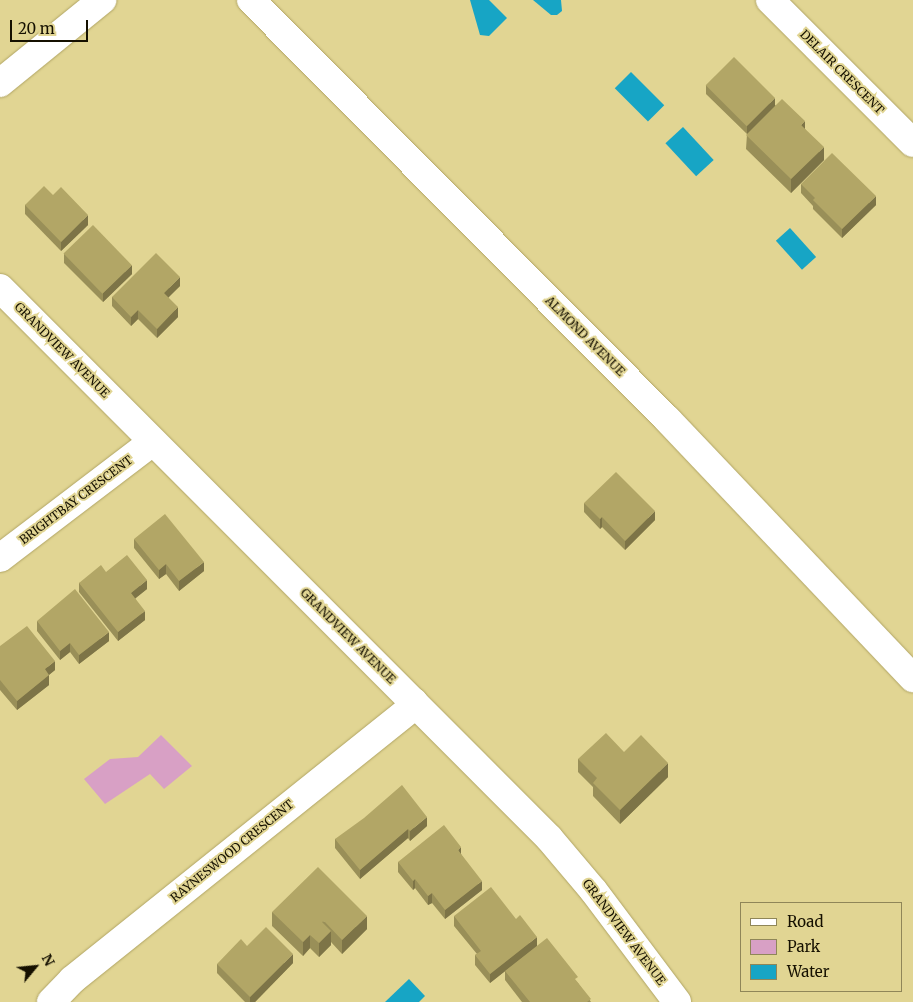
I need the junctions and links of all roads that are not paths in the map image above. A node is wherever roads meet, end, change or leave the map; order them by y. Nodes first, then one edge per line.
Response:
1 (102, 0) edge
2 (251, 0) edge
3 (770, 0) edge
4 (0, 82) edge
5 (913, 143) edge
6 (0, 288) edge
7 (152, 442) junction
8 (0, 558) edge
9 (913, 678) edge
10 (414, 702) junction
11 (51, 1002) edge
12 (678, 1002) edge

1 - 4 street
2 - 9 street, ALMOND AVENUE
3 - 5 street, DELAIR CRESCENT
6 - 7 street, GRANDVIEW AVENUE
7 - 8 street, BRIGHTBAY CRESCENT
7 - 10 street, GRANDVIEW AVENUE
10 - 11 street, RAYNESWOOD CRESCENT
10 - 12 street, GRANDVIEW AVENUE

